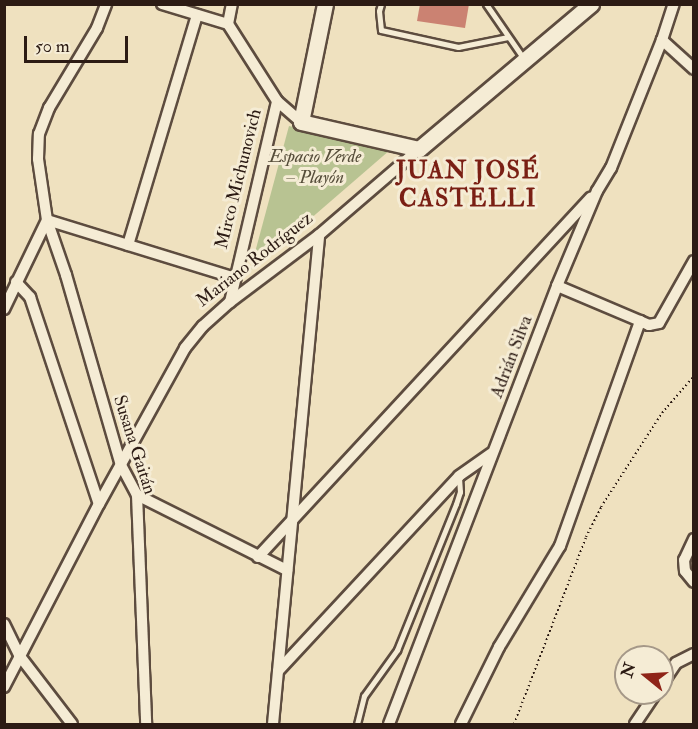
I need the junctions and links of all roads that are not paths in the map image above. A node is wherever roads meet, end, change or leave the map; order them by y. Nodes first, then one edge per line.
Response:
1 (106, 4) edge
2 (162, 4) edge
3 (232, 4) edge
4 (325, 4) edge
5 (381, 4) edge
6 (486, 4) edge
7 (591, 4) edge
8 (674, 4) edge
9 (196, 15) junction
10 (228, 24) junction
11 (508, 37) junction
12 (662, 40) junction
13 (525, 60) junction
14 (693, 69) edge
15 (277, 101) junction
16 (301, 122) junction
17 (419, 149) junction
18 (597, 191) junction
19 (47, 220) junction
20 (319, 235) junction
21 (128, 245) junction
22 (693, 261) edge
23 (235, 278) junction
24 (16, 282) junction
25 (557, 286) junction
26 (230, 302) junction
27 (4, 309) edge
28 (639, 321) junction
29 (492, 454) junction
30 (121, 465) junction
31 (459, 476) junction
32 (137, 495) junction
33 (99, 504) junction
34 (292, 520) junction
35 (693, 539) edge
36 (258, 557) junction
37 (287, 570) junction
38 (693, 582) edge
39 (4, 624) edge
40 (693, 654) edge
41 (19, 655) junction
42 (674, 666) edge
43 (278, 671) junction
44 (4, 687) edge
45 (648, 705) edge
46 (72, 724) edge
47 (146, 724) edge
48 (273, 724) edge
49 (357, 724) edge
50 (388, 724) edge
51 (460, 724) edge
52 (635, 724) edge

1 - 19 street, Susana Gaitán
2 - 9 street
3 - 10 street
4 - 16 street
5 - 11 lane
6 - 11 lane
7 - 13 street, Mariano Rodríguez
8 - 12 street, Adrián Silva
9 - 10 street
9 - 21 street
10 - 15 street
11 - 13 lane
12 - 14 street
12 - 18 street, Adrián Silva
13 - 17 street, Mariano Rodríguez
15 - 16 street
15 - 23 street, Mirco Michunovich
16 - 17 street
17 - 20 street, Mariano Rodríguez
18 - 25 street, Adrián Silva
18 - 34 street
19 - 21 street
19 - 24 street
19 - 30 street, Susana Gaitán
20 - 26 street, Mariano Rodríguez
20 - 34 street
21 - 23 street
22 - 28 street
23 - 26 street, Mirco Michunovich
24 - 27 street
24 - 33 street
25 - 28 street
25 - 29 street, Adrián Silva
26 - 30 street, Mariano Rodríguez
28 - 51 street
29 - 31 street
29 - 50 street, Adrián Silva
30 - 32 street, Susana Gaitán
30 - 33 street, Mariano Rodríguez
31 - 43 street
31 - 49 lane
32 - 36 street
32 - 47 street, Susana Gaitán
33 - 41 street, Mariano Rodríguez
34 - 36 street
34 - 37 street
35 - 38 street
36 - 37 street
37 - 43 street
39 - 41 street
40 - 42 street
41 - 44 street, Mariano Rodríguez
41 - 46 street
43 - 48 street
45 - 52 street

